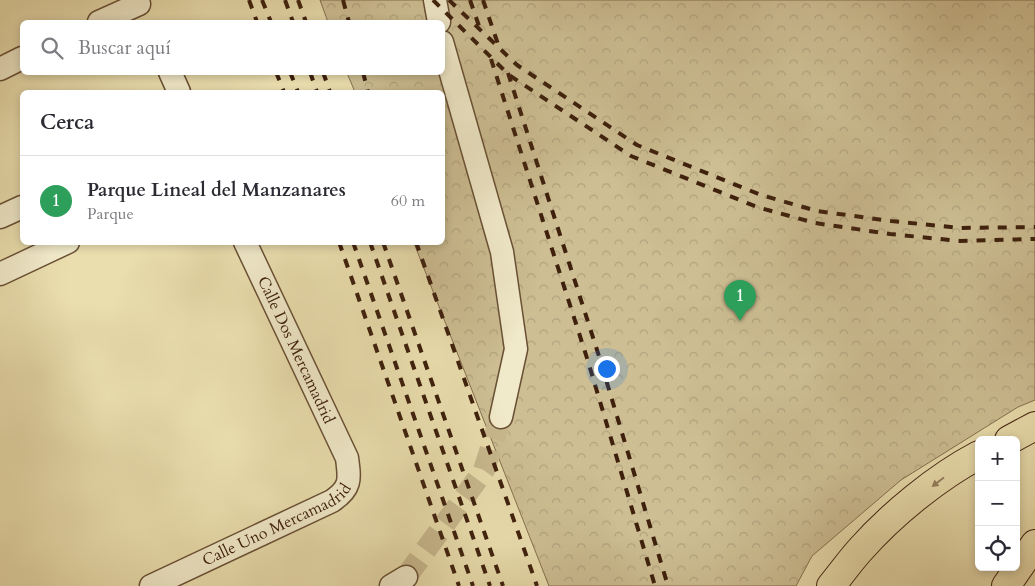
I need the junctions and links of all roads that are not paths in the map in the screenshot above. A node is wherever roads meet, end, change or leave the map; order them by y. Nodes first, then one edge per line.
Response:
1 (435, 0) edge
2 (141, 9) edge
3 (105, 20) edge
4 (439, 20) edge
5 (445, 52) edge
6 (20, 59) edge
7 (0, 69) edge
8 (171, 75) edge
9 (178, 90) edge
10 (20, 208) edge
11 (0, 217) edge
12 (62, 245) edge
13 (246, 245) edge
14 (0, 274) edge
15 (501, 417) tunnel mouth
16 (1035, 426) edge
17 (1016, 436) edge
18 (346, 458) joint
19 (975, 458) edge
20 (1035, 544) edge
21 (151, 586) edge
22 (831, 586) edge
23 (1006, 586) edge

1 - 4 lane
2 - 3 lane
5 - 15 lane
6 - 7 lane
8 - 9 lane
10 - 11 lane
12 - 14 lane
13 - 18 lane, Calle Dos Mercamadrid
16 - 17 highway
18 - 21 lane, Calle Uno Mercamadrid
19 -> 22 highway
20 - 23 highway

